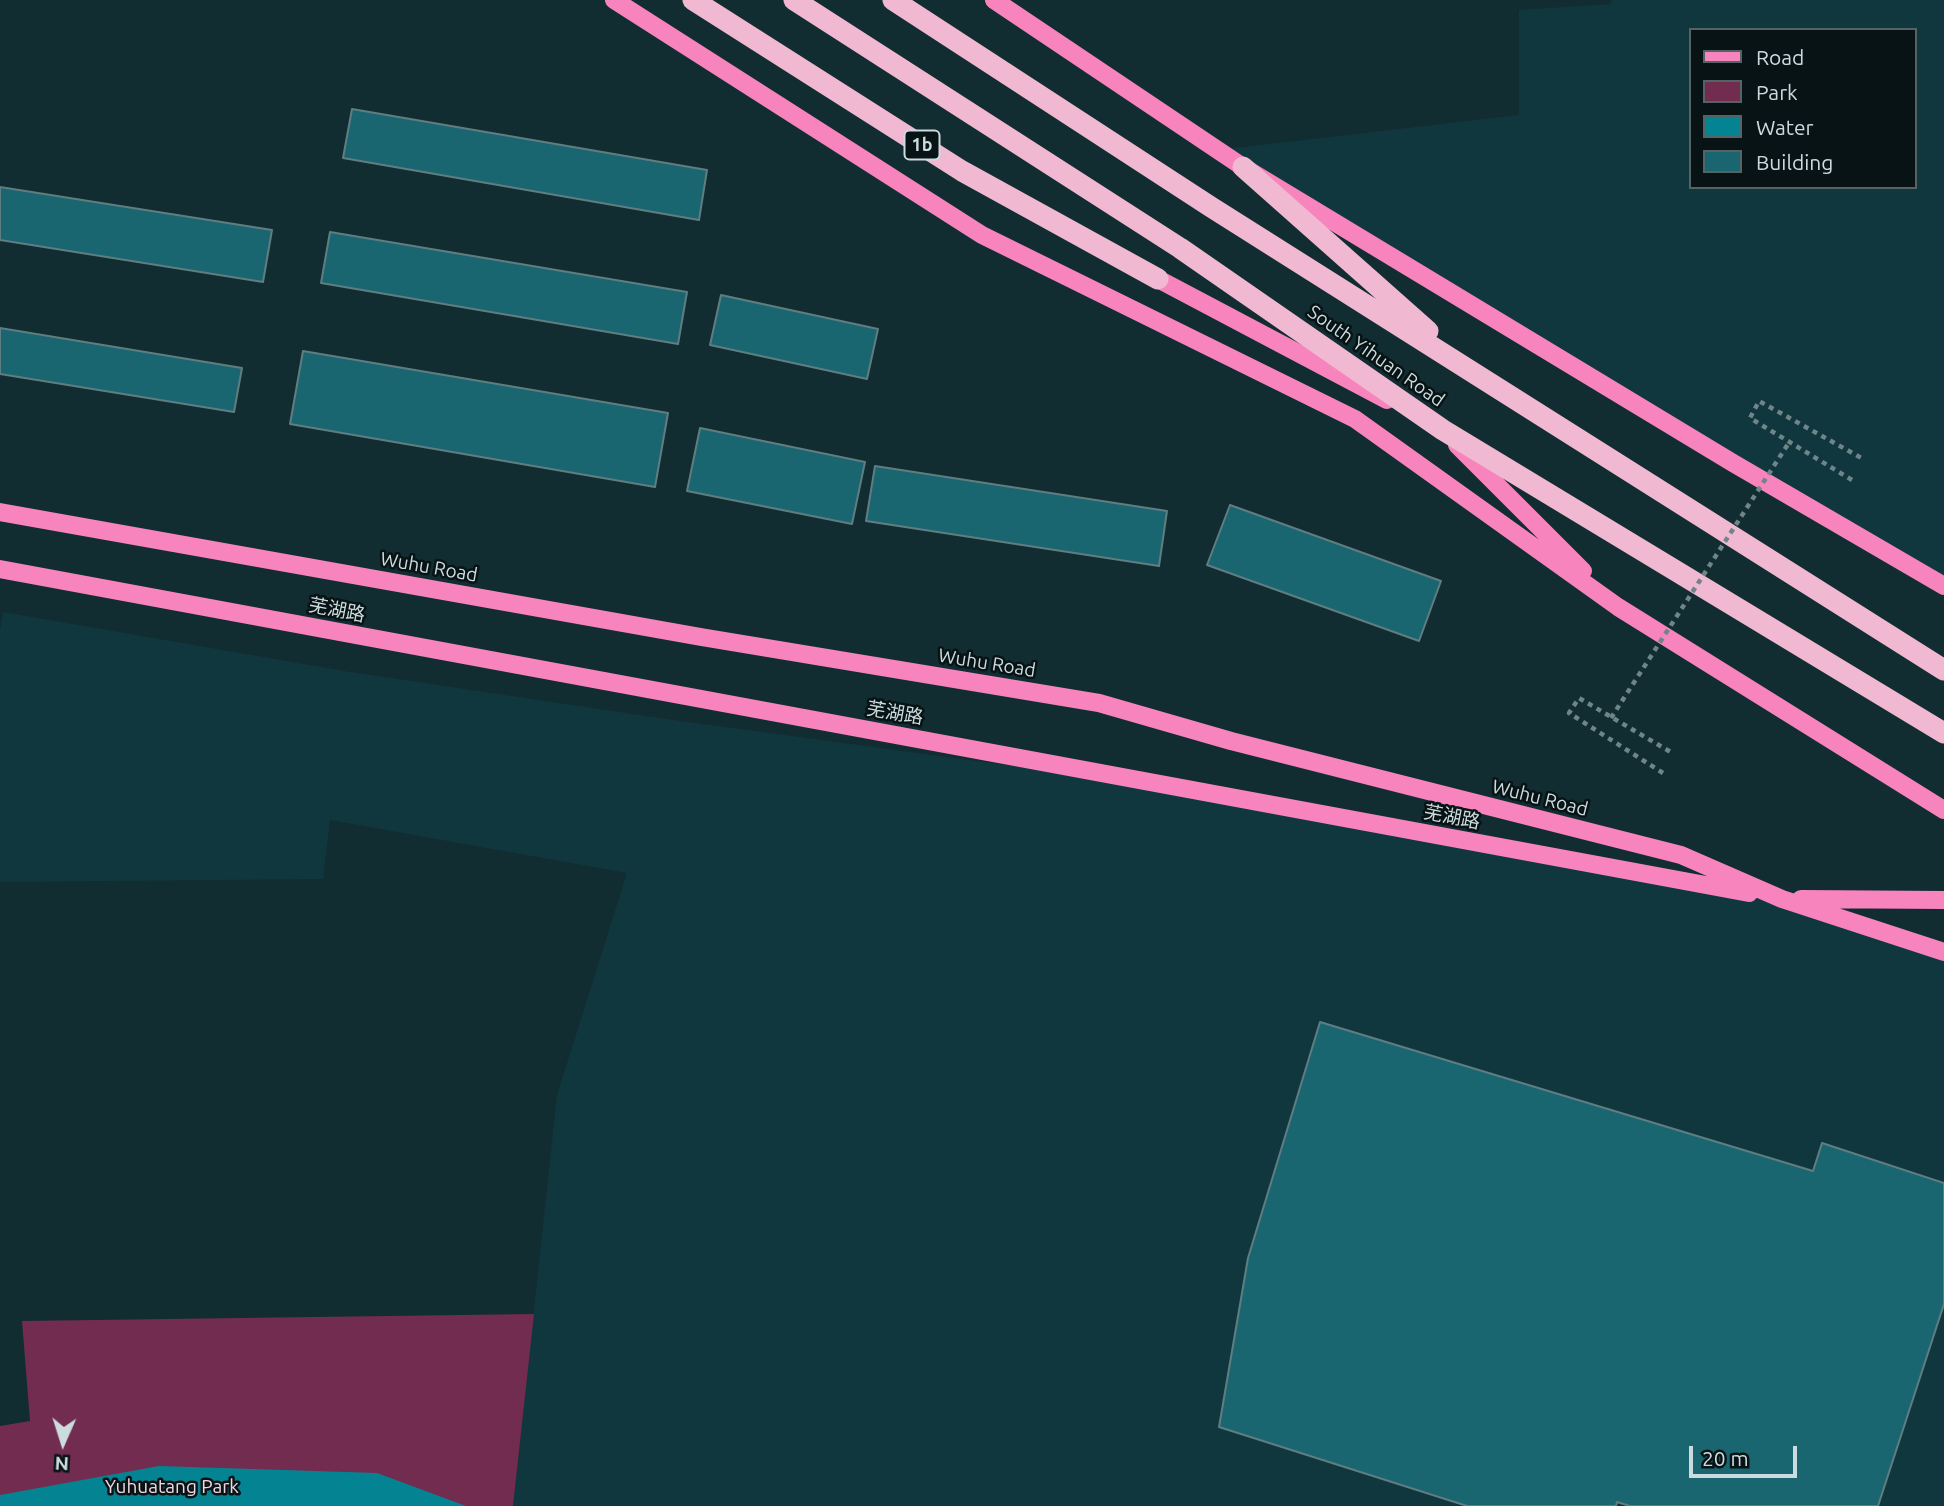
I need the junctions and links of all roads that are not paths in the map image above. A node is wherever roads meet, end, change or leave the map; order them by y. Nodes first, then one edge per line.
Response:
1 (614, 0) edge
2 (693, 0) edge
3 (794, 0) edge
4 (893, 0) edge
5 (994, 0) edge
6 (1243, 167) junction
7 (1158, 279) joint
8 (1474, 372) junction
9 (1443, 430) junction
10 (0, 512) edge
11 (0, 569) edge
12 (1944, 586) edge
13 (1618, 607) junction
14 (1944, 670) edge
15 (1944, 733) edge
16 (1944, 810) edge
17 (1782, 899) junction
18 (1944, 900) edge
19 (1944, 952) edge

1 - 13 main road
2 - 7 highway, 1b
3 - 9 highway, South Yihuan Road
4 - 8 highway, South Yihuan Road
5 - 6 main road
6 - 8 highway
6 - 12 main road
7 - 9 main road, 1b
8 - 14 highway, South Yihuan Road
9 - 13 main road
9 - 15 highway, South Yihuan Road
10 - 17 main road, Wuhu Road
11 - 17 main road, 芜湖路
13 - 16 main road
17 - 18 main road
17 - 19 main road, Wuhu Road

